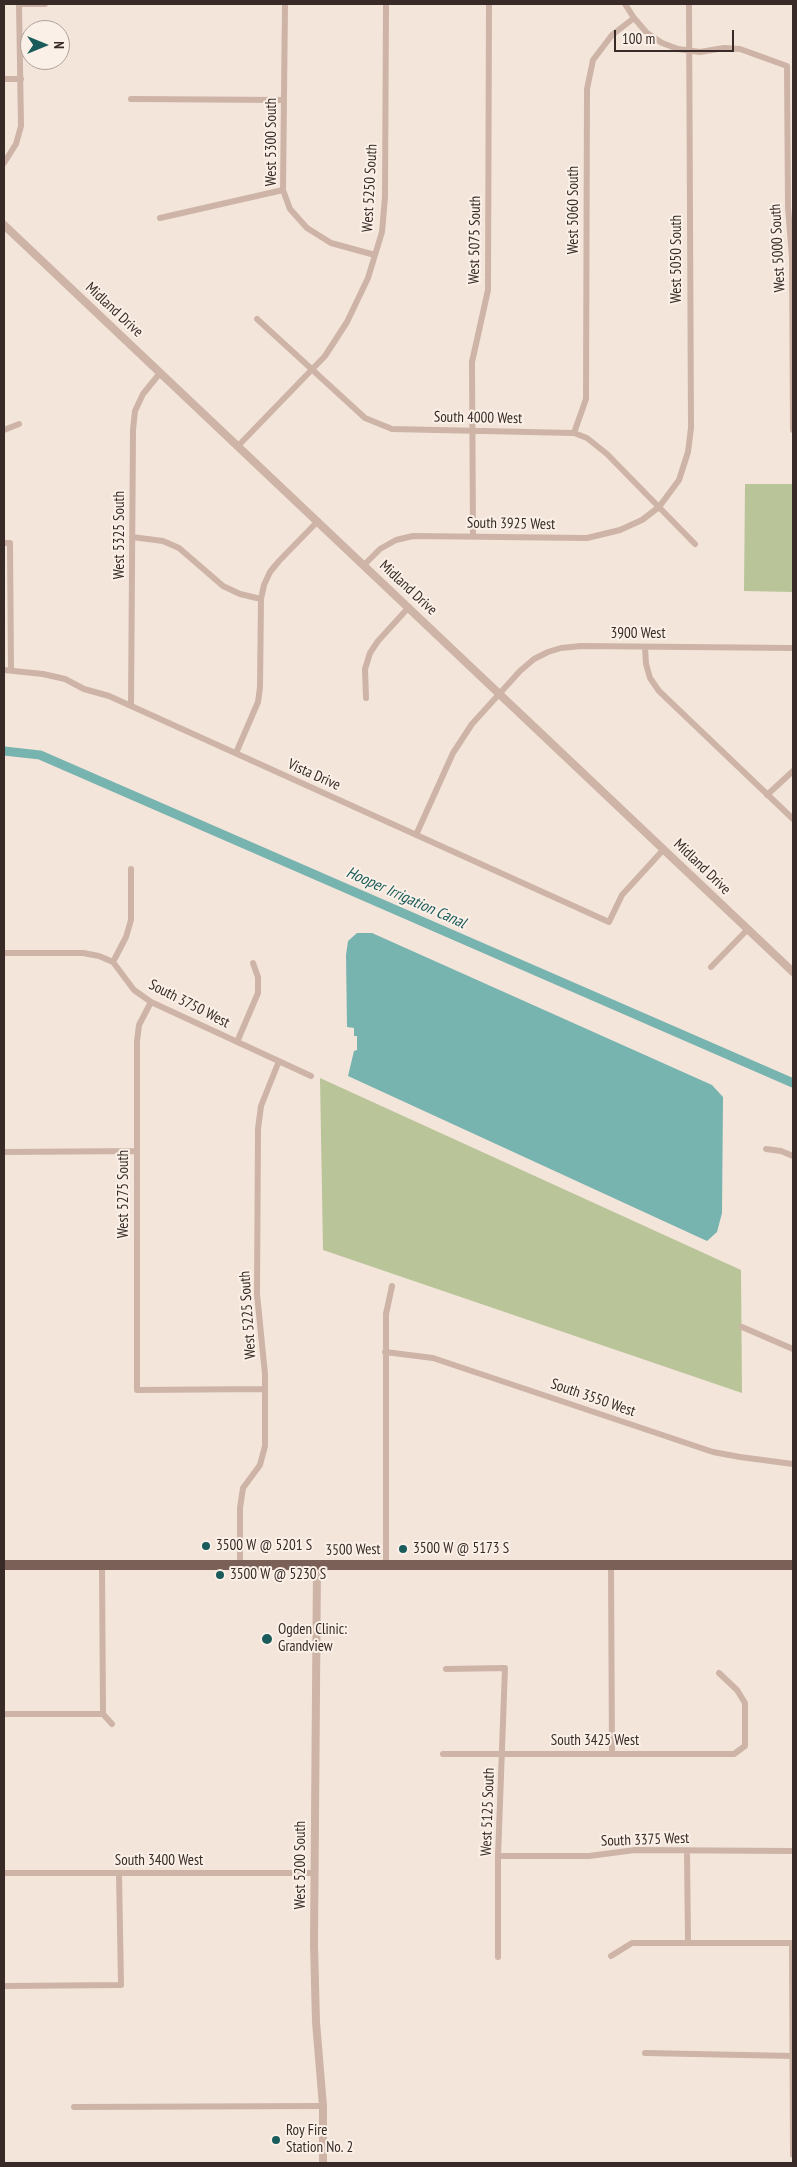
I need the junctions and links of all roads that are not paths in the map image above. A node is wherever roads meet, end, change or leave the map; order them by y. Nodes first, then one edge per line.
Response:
1 (19, 4) edge
2 (45, 4) edge
3 (285, 4) edge
4 (386, 4) edge
5 (489, 4) edge
6 (625, 4) edge
7 (689, 4) edge
8 (634, 18) junction
9 (689, 51) junction
10 (21, 79) junction
11 (4, 80) edge
12 (131, 99) dead end
13 (284, 100) junction
14 (790, 158) edge
15 (4, 163) edge
16 (283, 190) junction
17 (160, 218) dead end
18 (4, 225) edge
19 (375, 255) junction
20 (257, 318) dead end
21 (793, 323) edge
22 (312, 369) junction
23 (160, 373) junction
24 (19, 424) dead end
25 (4, 430) edge
26 (793, 430) edge
27 (472, 431) junction
28 (574, 433) junction
29 (238, 446) junction
30 (659, 507) junction
31 (318, 521) junction
32 (473, 536) junction
33 (132, 537) junction
34 (7, 543) edge
35 (696, 544) dead end
36 (364, 565) junction
37 (261, 599) junction
38 (409, 607) junction
39 (645, 647) junction
40 (793, 648) edge
41 (7, 670) edge
42 (500, 694) junction
43 (366, 698) dead end
44 (131, 706) junction
45 (236, 753) junction
46 (793, 771) edge
47 (767, 795) junction
48 (793, 819) edge
49 (416, 835) junction
50 (664, 849) junction
51 (131, 869) dead end
52 (748, 929) junction
53 (4, 953) edge
54 (113, 962) junction
55 (253, 963) dead end
56 (711, 967) dead end
57 (793, 972) edge
58 (150, 1002) junction
59 (238, 1042) junction
60 (279, 1061) junction
61 (310, 1076) dead end
62 (766, 1150) dead end
63 (137, 1151) junction
64 (4, 1152) edge
65 (793, 1156) edge
66 (392, 1286) dead end
67 (742, 1327) dead end
68 (793, 1349) edge
69 (385, 1352) junction
70 (264, 1390) junction
71 (793, 1464) edge
72 (4, 1564) edge
73 (102, 1564) junction
74 (240, 1565) junction
75 (386, 1565) junction
76 (611, 1565) junction
77 (793, 1565) edge
78 (317, 1566) junction
79 (446, 1669) dead end
80 (719, 1673) dead end
81 (4, 1714) edge
82 (103, 1714) junction
83 (112, 1724) dead end
84 (502, 1753) junction
85 (443, 1754) dead end
86 (612, 1754) junction
87 (687, 1851) junction
88 (793, 1851) edge
89 (498, 1856) junction
90 (4, 1873) edge
91 (119, 1873) junction
92 (314, 1873) junction
93 (688, 1943) junction
94 (793, 1943) edge
95 (611, 1956) dead end
96 (498, 1957) dead end
97 (4, 1986) edge
98 (645, 2053) dead end
99 (793, 2056) edge
100 (323, 2106) junction
101 (74, 2107) dead end
102 (793, 2156) edge
103 (323, 2163) edge

1 - 2 street
1 - 10 street
3 - 13 street, West 5300 South
4 - 19 street, West 5250 South
5 - 27 street, West 5075 South
6 - 8 street
7 - 9 street, West 5050 South
8 - 9 street
8 - 28 street, West 5060 South
9 - 14 street, West 5000 South
9 - 30 street, West 5050 South
10 - 11 street
10 - 15 street
12 - 13 street
13 - 16 street, West 5300 South
14 - 21 street, West 5000 South
16 - 17 street
16 - 19 street, West 5300 South
18 - 23 street, Midland Drive
19 - 22 street, West 5250 South
20 - 22 street, South 4000 West
21 - 26 street, West 5000 South
22 - 27 street, South 4000 West
22 - 29 street, West 5250 South
23 - 29 street, Midland Drive
23 - 33 street, West 5325 South
24 - 25 street
27 - 28 street, South 4000 West
27 - 32 street, West 5075 South
28 - 30 street, South 4000 West
29 - 31 street, Midland Drive
30 - 32 street, South 3925 West
30 - 35 street, South 4000 West
31 - 36 street, Midland Drive
31 - 37 street
32 - 36 street, South 3925 West
33 - 37 street
33 - 44 street, West 5325 South
34 - 41 street
36 - 38 street, Midland Drive
37 - 45 street
38 - 42 street, Midland Drive
38 - 43 street
39 - 40 street, 3900 West
39 - 42 street, 3900 West
39 - 47 street
41 - 44 street, Vista Drive
42 - 49 street, 3900 West
42 - 50 street, Midland Drive
44 - 45 street, Vista Drive
45 - 49 street, Vista Drive
46 - 47 street
47 - 48 street
49 - 50 street, Vista Drive
50 - 52 street, Midland Drive
51 - 54 street
52 - 56 street
52 - 57 street, Midland Drive
53 - 54 street
54 - 58 street, South 3750 West
55 - 59 street
58 - 59 street, South 3750 West
58 - 63 street, West 5275 South
59 - 60 street, South 3750 West
60 - 61 street, South 3750 West
60 - 70 street, West 5225 South
62 - 65 street
63 - 64 street
63 - 70 street, West 5275 South
66 - 69 street
67 - 68 street
69 - 71 street, South 3550 West
69 - 75 street
70 - 74 street, West 5225 South
72 - 73 main road, 3500 West
73 - 74 main road, 3500 West
73 - 82 street
74 - 78 main road, 3500 West
75 - 76 main road, 3500 West
75 - 78 main road, 3500 West
76 - 77 main road, 3500 West
76 - 86 street
78 - 92 street, West 5200 South
79 - 84 street, West 5125 South
80 - 86 street, South 3425 West
81 - 82 street
82 - 83 street
84 - 85 street, South 3425 West
84 - 86 street, South 3425 West
84 - 89 street, West 5125 South
87 - 88 street, South 3375 West
87 - 89 street, South 3375 West
87 - 93 street
89 - 96 street, West 5125 South
90 - 91 street, South 3400 West
91 - 92 street, South 3400 West
91 - 97 street
92 - 100 street, West 5200 South
93 - 94 street
93 - 95 street
94 - 99 street
98 - 99 street
99 - 102 street
100 - 101 street
100 - 103 street, West 5200 South

